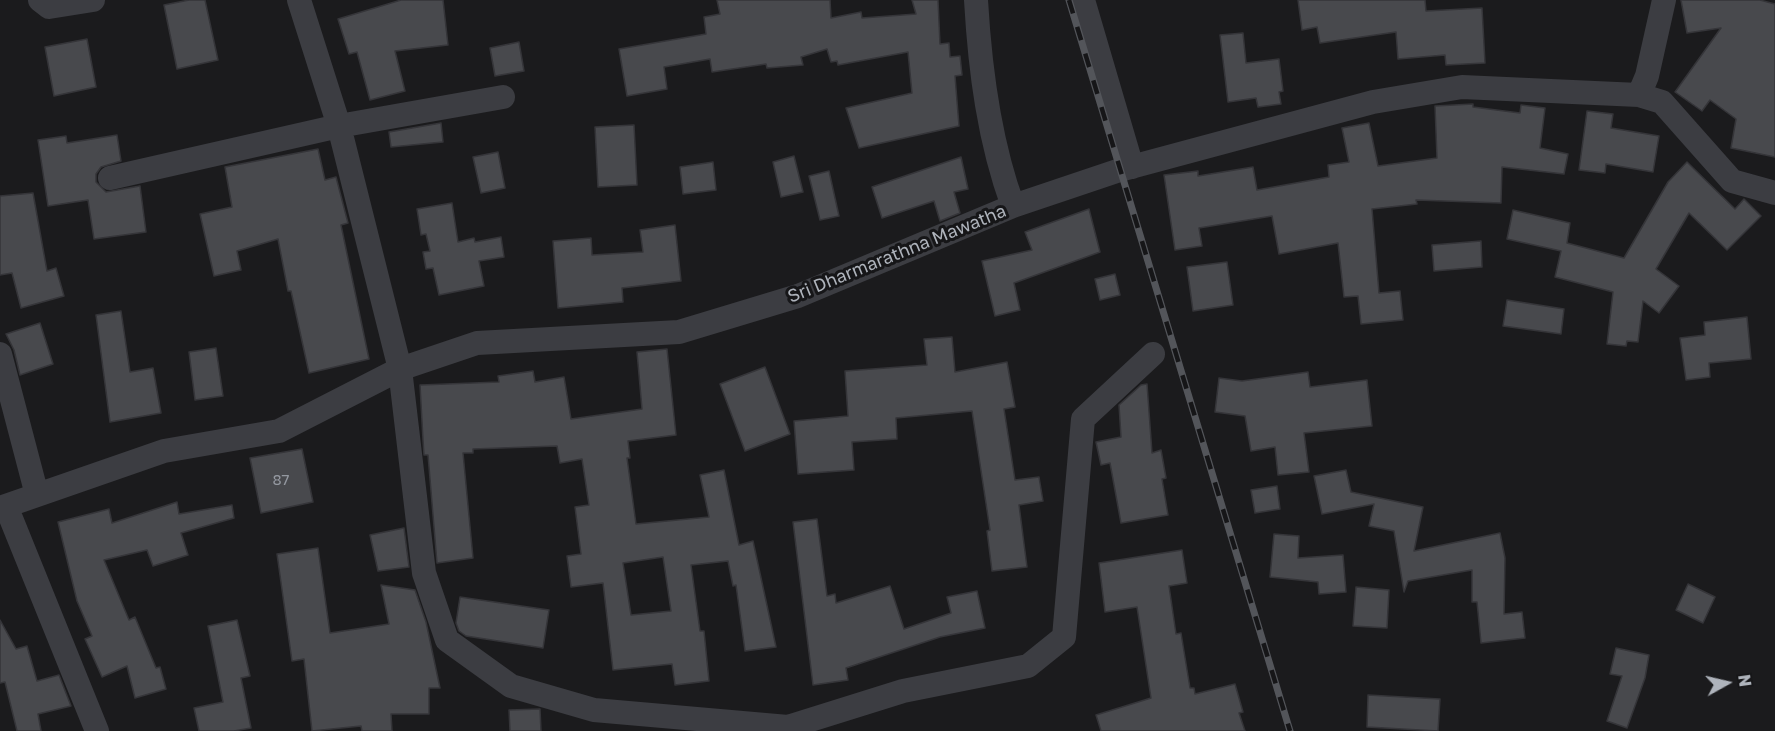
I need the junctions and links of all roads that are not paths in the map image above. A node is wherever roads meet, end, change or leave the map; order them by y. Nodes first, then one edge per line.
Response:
1 (40, 0) edge
2 (93, 0) edge
3 (298, 0) edge
4 (976, 0) edge
5 (1083, 0) edge
6 (1664, 0) edge
7 (1639, 95) junction
8 (503, 97) dead end
9 (339, 126) junction
10 (1132, 167) junction
11 (110, 178) dead end
12 (1775, 193) edge
13 (1013, 206) junction
14 (0, 354) edge
15 (1153, 354) dead end
16 (400, 369) junction
17 (37, 495) junction
18 (3, 507) edge
19 (788, 729) edge
20 (98, 731) edge

1 - 2 street
3 - 9 street
4 - 13 street
5 - 10 street
6 - 7 street
7 - 10 street, Sri Dharmarathna Mawatha
7 - 12 street, Sri Dharmarathna Mawatha
8 - 9 street
9 - 11 street
9 - 16 street
10 - 13 street, Sri Dharmarathna Mawatha
13 - 16 street, Sri Dharmarathna Mawatha
14 - 17 street
15 - 19 street
16 - 17 street, Sri Dharmarathna Mawatha
16 - 19 street
17 - 18 street, Sri Dharmarathna Mawatha
18 - 20 street

